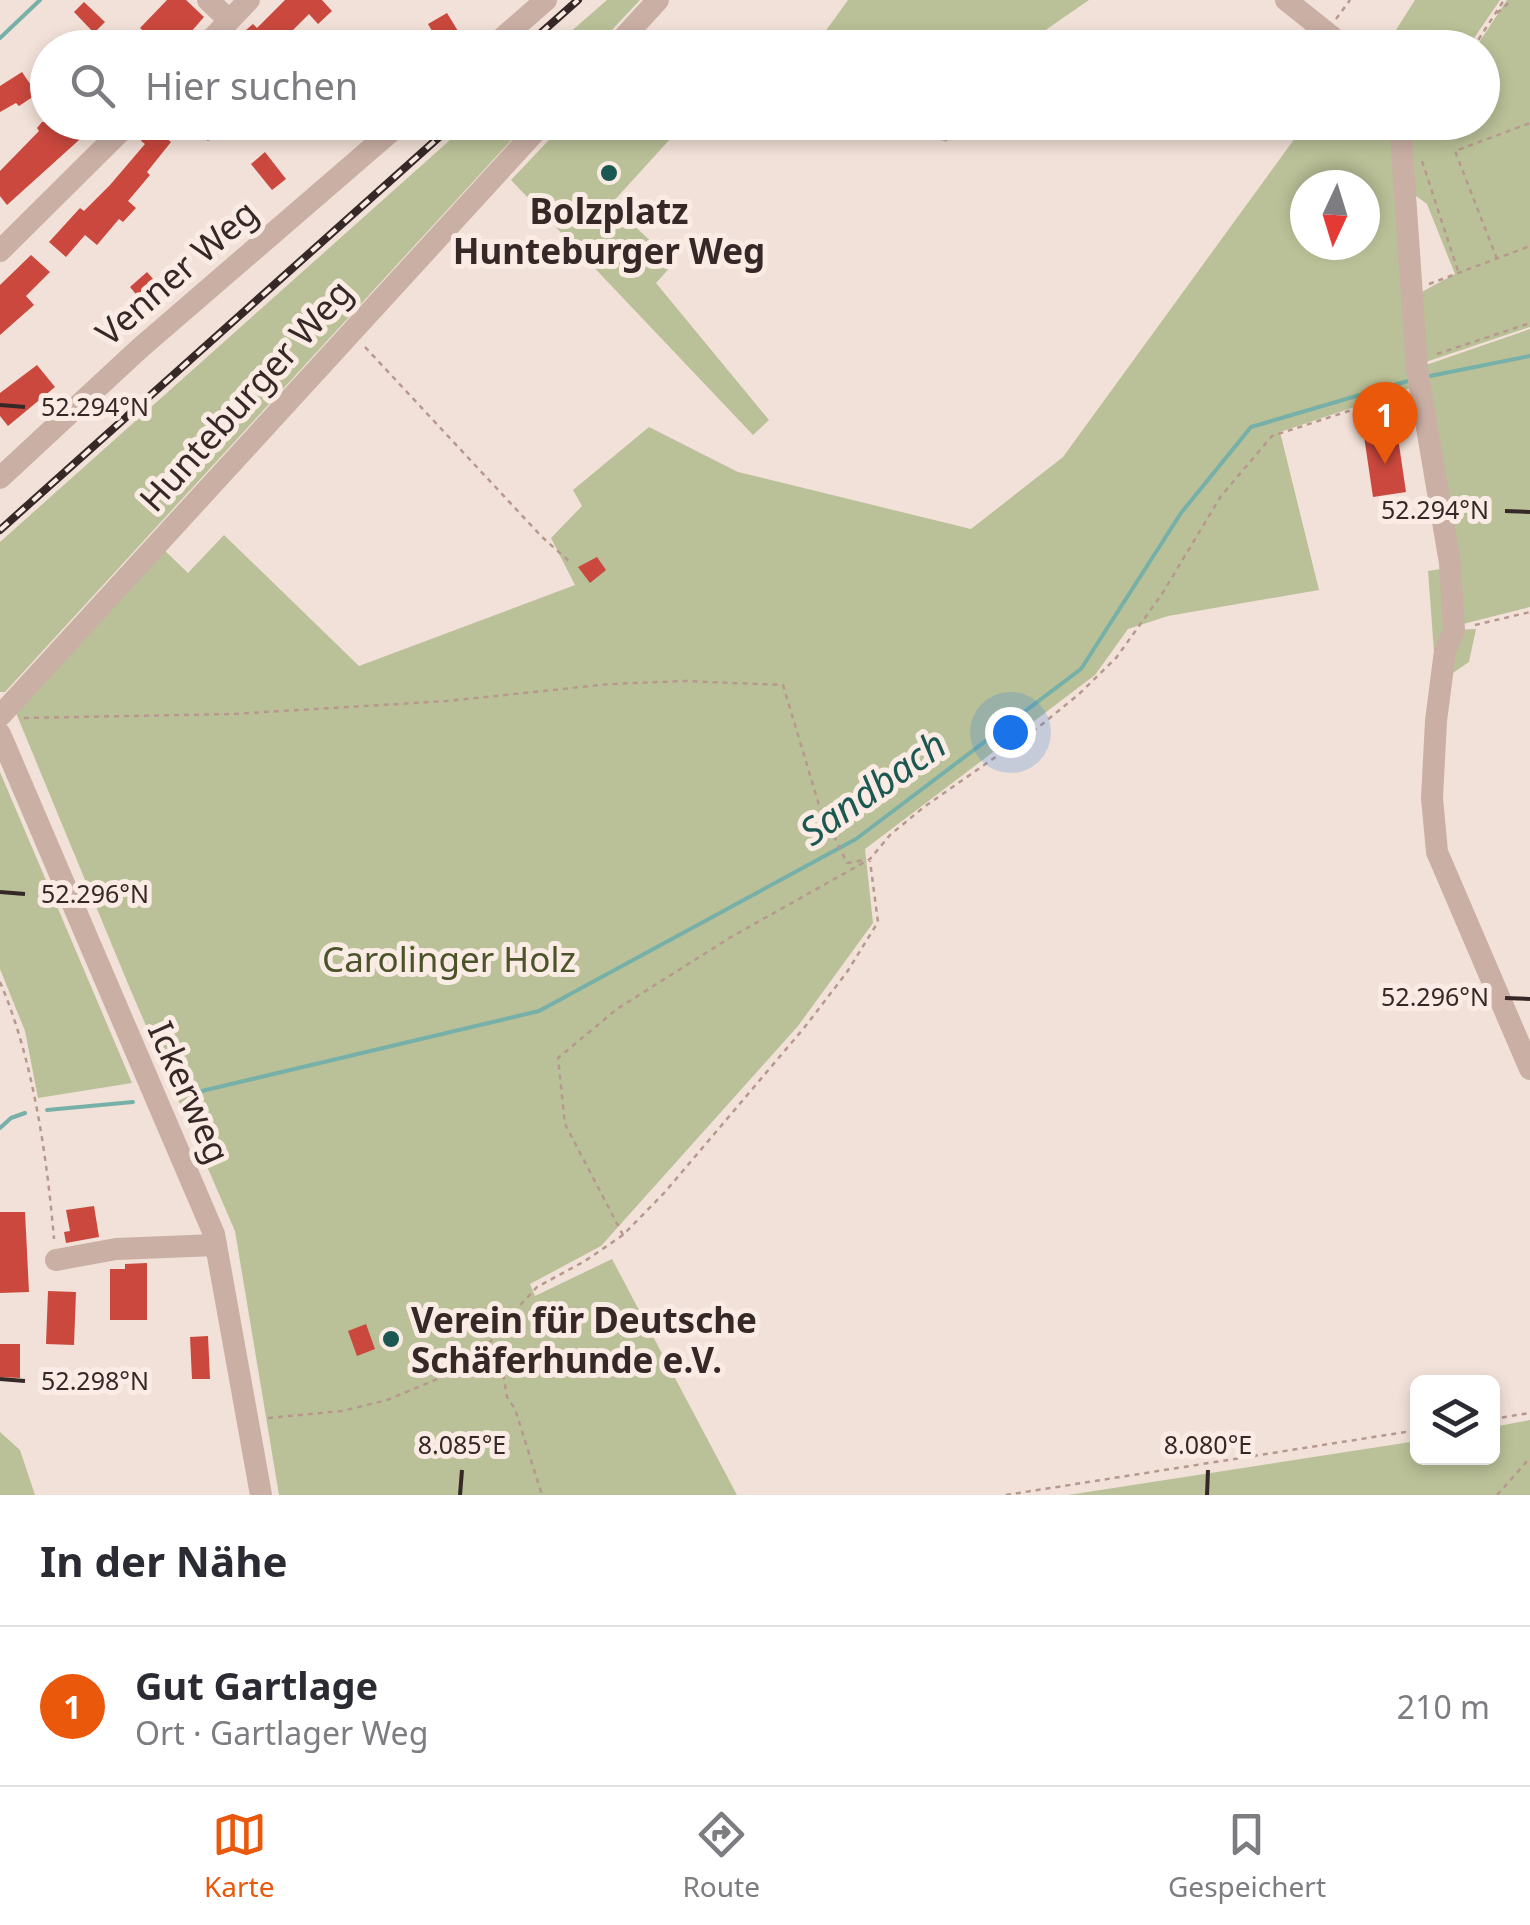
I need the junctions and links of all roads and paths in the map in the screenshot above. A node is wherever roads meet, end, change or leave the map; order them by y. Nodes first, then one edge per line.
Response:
1 (208, 0) edge
2 (250, 0) edge
3 (658, 0) edge
4 (1286, 0) edge
5 (1350, 0) edge
6 (1504, 0) edge
7 (1512, 0) edge
8 (532, 5) edge
9 (1492, 17) junction
10 (229, 20) junction
11 (220, 30) edge
12 (508, 30) edge
13 (630, 30) edge
14 (1328, 30) joint
15 (1484, 30) edge
16 (1530, 123) edge
17 (1500, 134) edge
18 (112, 140) edge
19 (381, 140) edge
20 (527, 140) edge
21 (1402, 140) edge
22 (1407, 140) edge
23 (1484, 140) edge
24 (1530, 246) edge
25 (0, 252) edge
26 (1497, 259) junction
27 (1459, 274) junction
28 (1413, 286) junction
29 (1530, 323) edge
30 (350, 331) junction
31 (1418, 372) junction
32 (0, 478) edge
33 (569, 561) dead end
34 (1530, 612) edge
35 (1454, 630) junction
36 (6, 726) edge
37 (870, 859) junction
38 (0, 982) edge
39 (1530, 1069) edge
40 (623, 1235) junction
41 (216, 1246) junction
42 (56, 1260) joint
43 (483, 1355) junction
44 (1530, 1413) edge
45 (1500, 1418) edge
46 (249, 1419) junction
47 (1410, 1431) edge
48 (1530, 1458) edge
49 (261, 1495) edge
50 (542, 1495) edge
51 (1006, 1495) edge
52 (1497, 1495) edge

1 - 10 street
2 - 10 street
3 - 13 street
4 - 14 street
5 - 14 path
6 - 9 path
7 - 9 path
8 - 12 street
9 - 15 path
10 - 11 street
16 - 17 path
18 - 25 street
19 - 32 street, Venner Weg
20 - 30 street, Hunteburger Weg
21 - 28 street
22 - 27 path
23 - 26 path
24 - 26 path
26 - 27 path
27 - 28 path
28 - 31 street
29 - 31 path
30 - 33 path
30 - 36 street, Hunteburger Weg
31 - 35 street
31 - 37 path
34 - 35 path
35 - 39 street
36 - 37 path
36 - 41 street, Ickerweg
37 - 40 path
37 - 40 path
38 - 42 path
40 - 43 path
41 - 42 street
41 - 46 street, Ickerweg
43 - 46 path
43 - 50 path
44 - 45 path
46 - 49 street, Ickerweg
47 - 51 path
48 - 52 path

